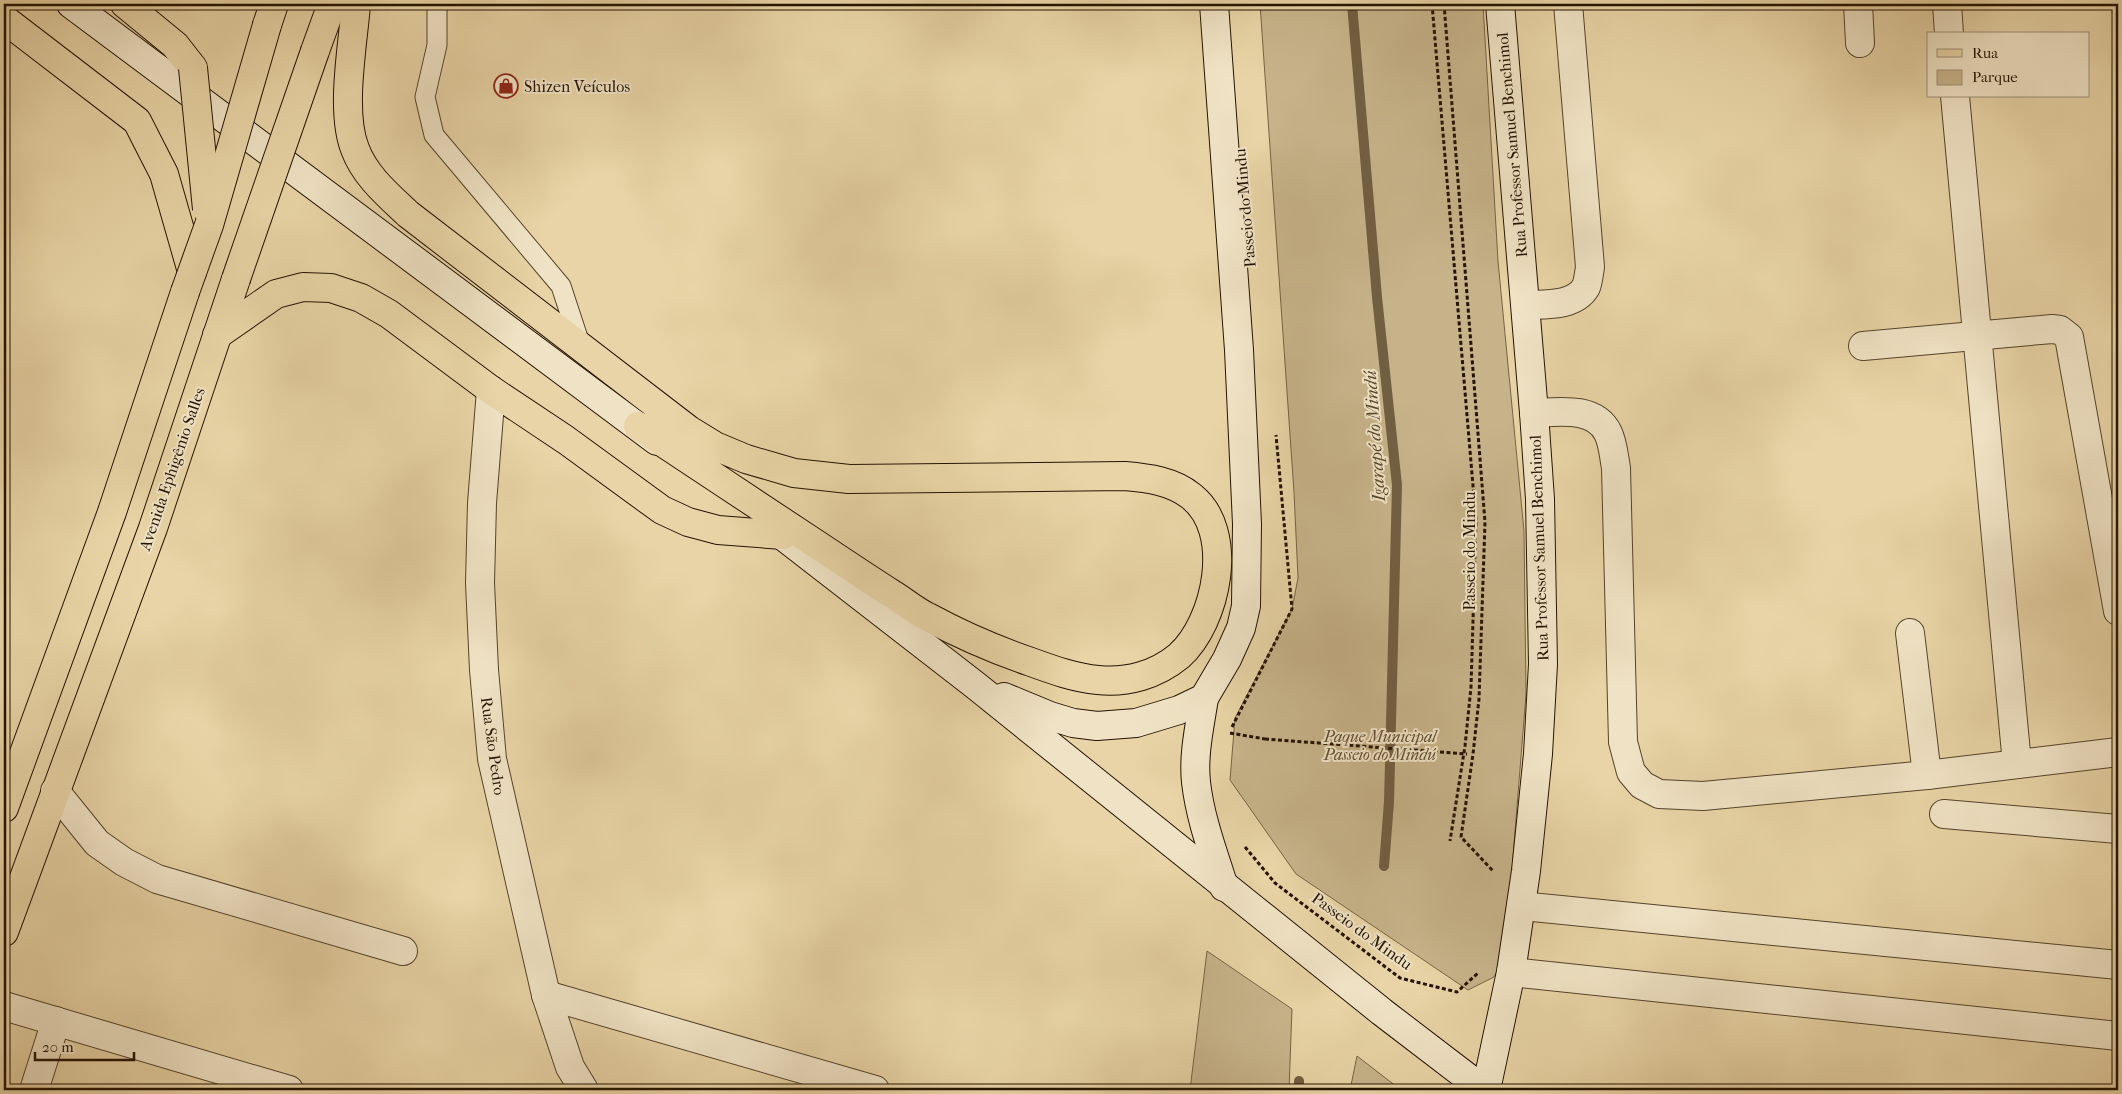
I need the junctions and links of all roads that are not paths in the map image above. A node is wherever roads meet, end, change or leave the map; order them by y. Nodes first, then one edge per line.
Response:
1 (70, 4) edge
2 (125, 4) edge
3 (332, 4) edge
4 (356, 4) edge
5 (437, 4) edge
6 (1214, 4) edge
7 (1500, 4) edge
8 (1568, 4) edge
9 (1858, 4) edge
10 (1947, 4) edge
11 (270, 14) edge
12 (4, 19) edge
13 (1949, 32) edge
14 (1860, 43) dead end
15 (1955, 98) edge
16 (208, 225) junction
17 (189, 282) junction
18 (1526, 305) junction
19 (217, 335) junction
20 (1976, 337) junction
21 (1863, 346) dead end
22 (581, 347) junction
23 (491, 390) junction
24 (1534, 412) junction
25 (638, 426) junction
26 (782, 535) junction
27 (2118, 611) edge
28 (1910, 632) dead end
29 (975, 685) junction
30 (1204, 698) junction
31 (2118, 752) edge
32 (2017, 764) junction
33 (1927, 775) junction
34 (55, 791) junction
35 (4, 808) edge
36 (1944, 814) dead end
37 (2118, 829) edge
38 (1224, 887) junction
39 (1521, 906) junction
40 (4, 932) edge
41 (403, 951) dead end
42 (2118, 965) edge
43 (1511, 972) junction
44 (546, 995) junction
45 (4, 1006) edge
46 (56, 1021) junction
47 (2118, 1036) edge
48 (34, 1090) edge
49 (290, 1090) edge
50 (584, 1090) edge
51 (876, 1090) edge
52 (1485, 1090) edge

1 - 25 street
2 - 16 main road, bridge
3 - 19 main road, Avenida Ephigênio Salles, bridge
4 - 22 main road
5 - 22 lane
6 - 30 street
7 - 18 street, Rua Professor Samuel Benchimol
8 - 18 street
9 - 14 street
10 - 13 street
11 - 16 main road, bridge
12 - 17 main road
15 - 20 street
16 - 17 main road, bridge
17 - 35 main road
18 - 24 street, Rua Professor Samuel Benchimol
19 - 23 main road
19 - 34 main road, Avenida Ephigênio Salles
20 - 21 street
20 - 27 street
20 - 32 street
22 - 25 main road
23 - 26 main road
23 - 44 street, Rua São Pedro
24 - 33 street
24 - 39 street, Rua Professor Samuel Benchimol
25 - 26 street
26 - 29 street
28 - 33 street
29 - 30 street
29 - 38 street
30 - 38 street
31 - 32 street
32 - 33 street
34 - 40 main road, Avenida Ephigênio Salles
34 - 41 street
36 - 37 street
38 - 52 street
39 - 42 street
39 - 43 street, Rua Professor Samuel Benchimol
43 - 47 street
43 - 52 street, Rua Professor Samuel Benchimol
44 - 50 street, Rua São Pedro
44 - 51 street
45 - 46 street
46 - 48 street
46 - 49 street

